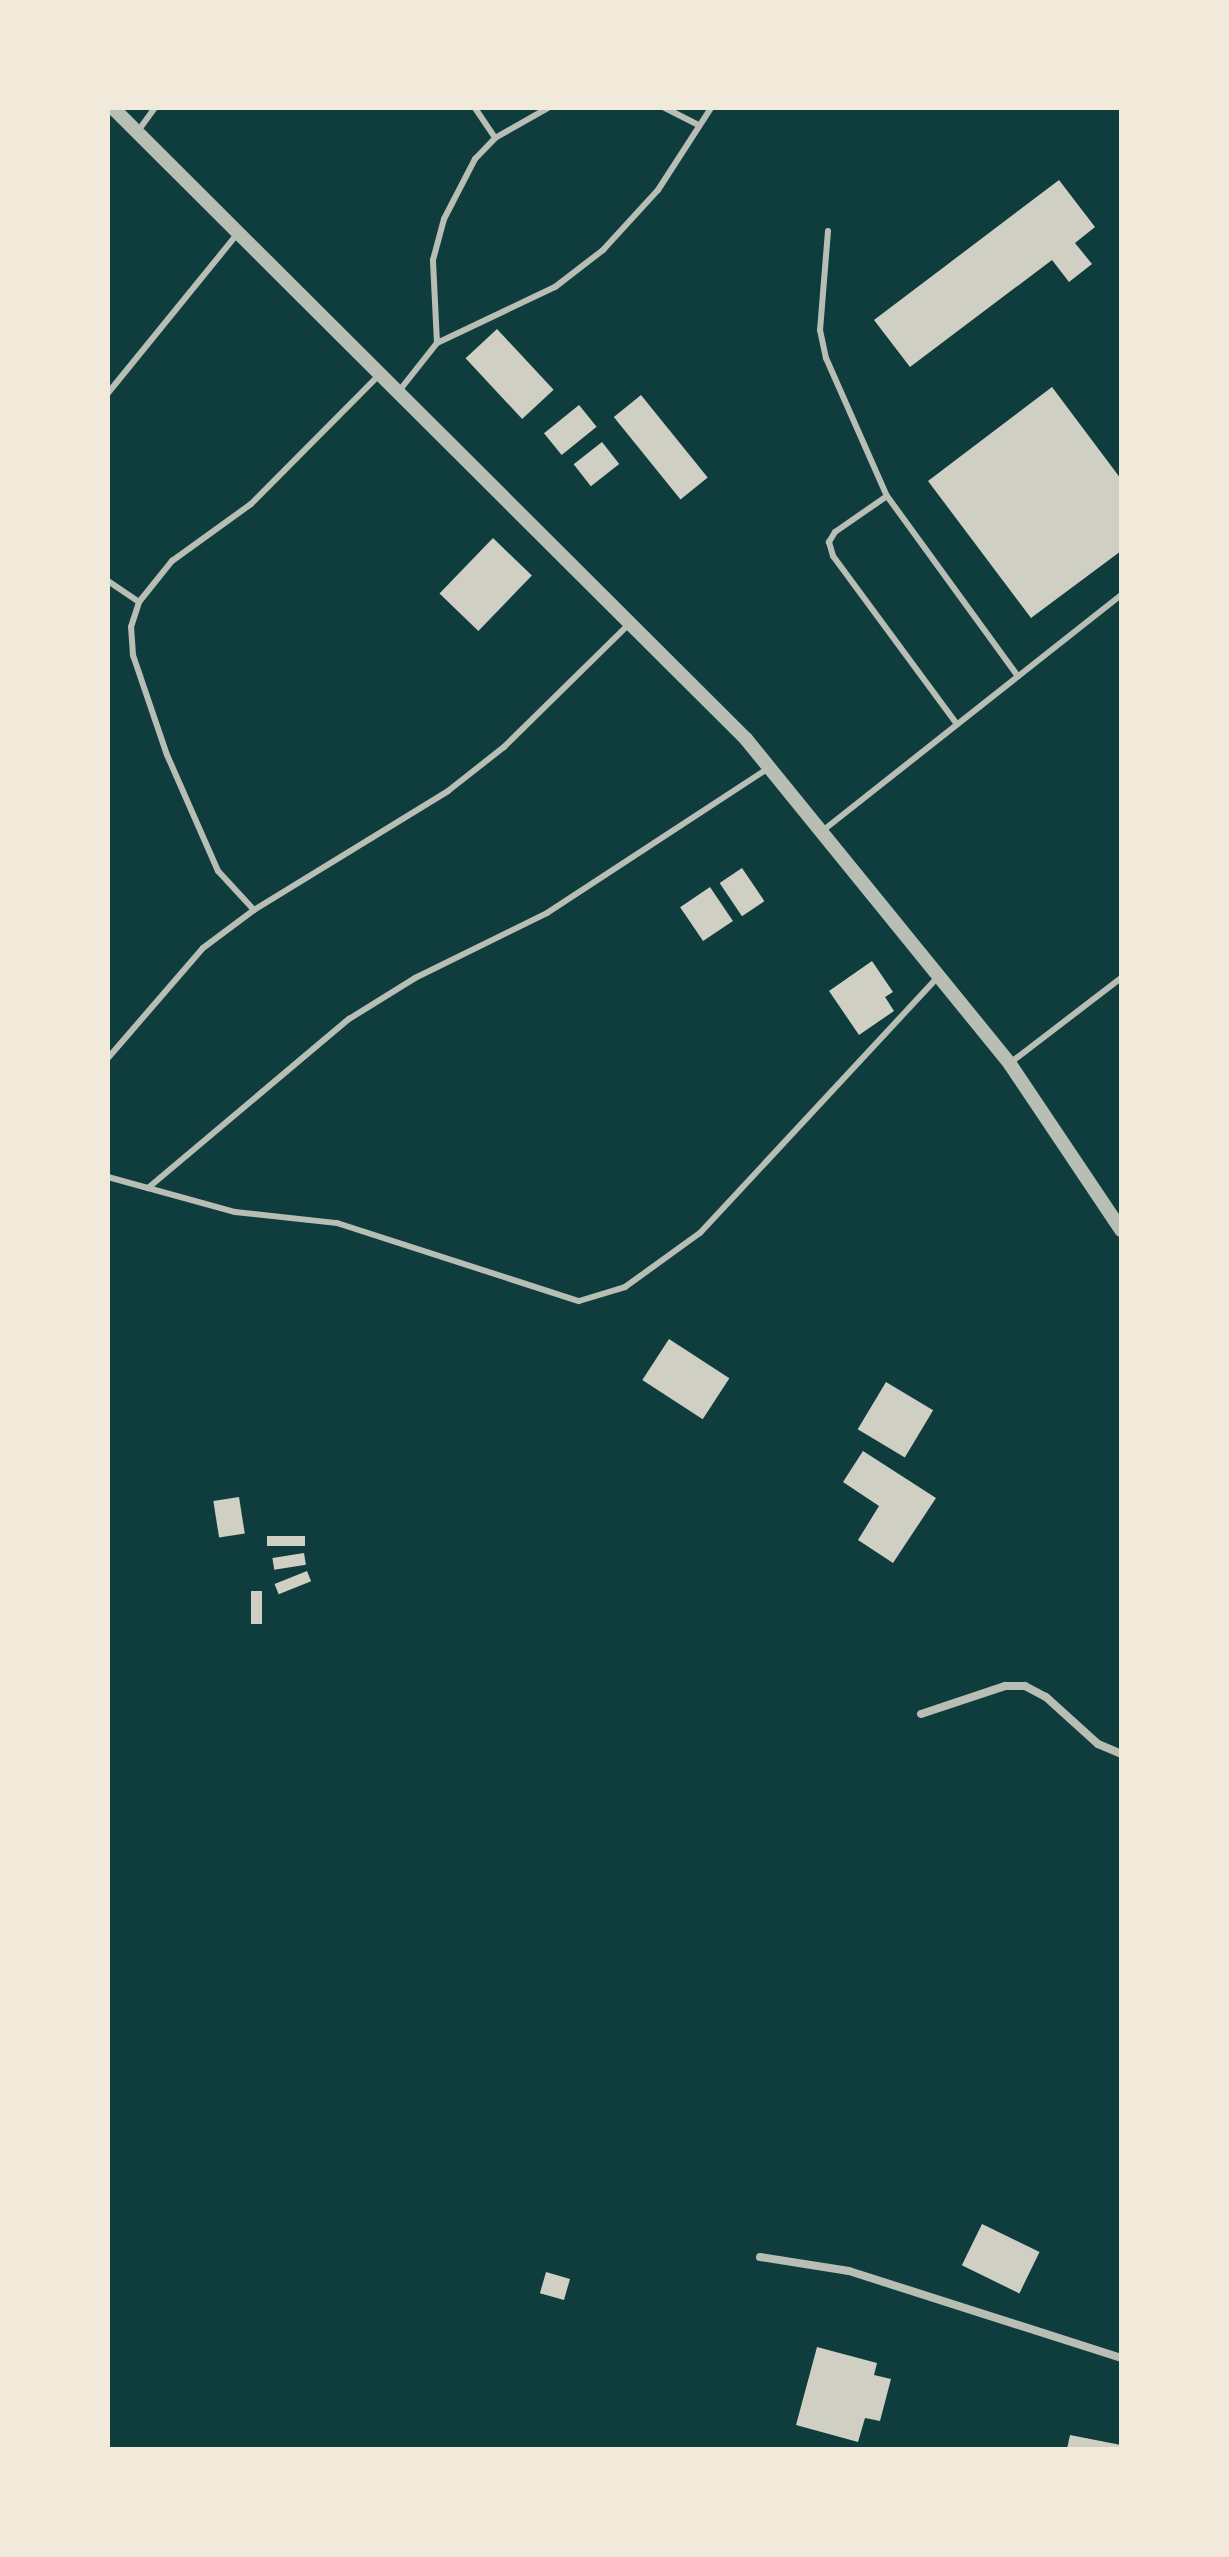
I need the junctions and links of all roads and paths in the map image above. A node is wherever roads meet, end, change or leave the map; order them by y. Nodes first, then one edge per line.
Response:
1 (113, 108) edge
2 (155, 108) edge
3 (475, 108) edge
4 (548, 108) edge
5 (665, 108) edge
6 (711, 108) edge
7 (698, 125) junction
8 (137, 132) junction
9 (495, 138) junction
10 (239, 231) junction
11 (828, 231) dead end
12 (437, 343) junction
13 (380, 373) junction
14 (399, 392) junction
15 (108, 393) edge
16 (887, 496) junction
17 (108, 581) edge
18 (1121, 595) edge
19 (139, 602) junction
20 (630, 623) junction
21 (1018, 676) junction
22 (957, 724) junction
23 (769, 768) junction
24 (821, 832) junction
25 (254, 910) junction
26 (939, 976) junction
27 (1121, 978) edge
28 (108, 1058) edge
29 (1010, 1064) junction
30 (108, 1177) edge
31 (148, 1188) junction
32 (1121, 1230) edge
33 (921, 1714) dead end
34 (1121, 1754) edge
35 (760, 2257) dead end
36 (1121, 2358) edge

1 - 8 street
2 - 8 lane
3 - 9 lane
4 - 9 lane
5 - 7 lane
6 - 7 lane
7 - 12 lane
8 - 10 street
9 - 12 lane
10 - 13 street
10 - 15 lane
11 - 16 lane
12 - 14 lane
13 - 14 street
13 - 19 lane
14 - 20 street
16 - 21 lane
16 - 22 lane
17 - 19 lane
18 - 21 lane
19 - 25 lane
20 - 23 street
20 - 25 lane
21 - 22 lane
22 - 24 lane
23 - 24 street
23 - 31 lane
24 - 26 street
25 - 28 lane
26 - 29 street
26 - 31 lane
27 - 29 lane
29 - 32 street
30 - 31 lane
33 - 34 street
35 - 36 street

